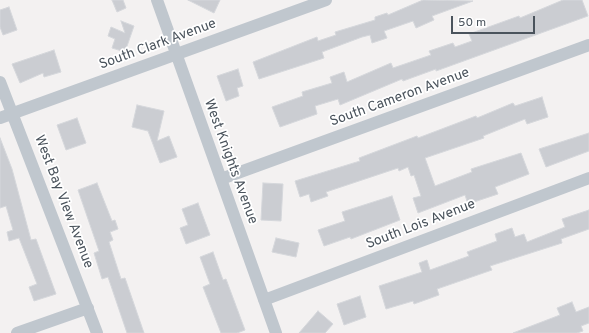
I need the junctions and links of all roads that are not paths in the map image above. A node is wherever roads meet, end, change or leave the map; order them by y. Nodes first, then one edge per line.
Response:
1 (157, 0) edge
2 (326, 0) edge
3 (589, 45) edge
4 (176, 55) junction
5 (0, 82) edge
6 (6, 116) edge
7 (589, 178) edge
8 (221, 179) junction
9 (264, 300) junction
10 (88, 308) junction
11 (16, 333) edge
12 (97, 333) edge
13 (276, 333) edge

1 - 4 street, West Knights Avenue
2 - 4 street, South Clark Avenue
3 - 8 street, South Cameron Avenue
4 - 6 street, South Clark Avenue
4 - 8 street, West Knights Avenue
5 - 6 street, West Bay View Avenue
6 - 10 street, West Bay View Avenue
7 - 9 street, South Lois Avenue
8 - 9 street, West Knights Avenue
9 - 13 street, West Knights Avenue
10 - 11 street
10 - 12 street, West Bay View Avenue

